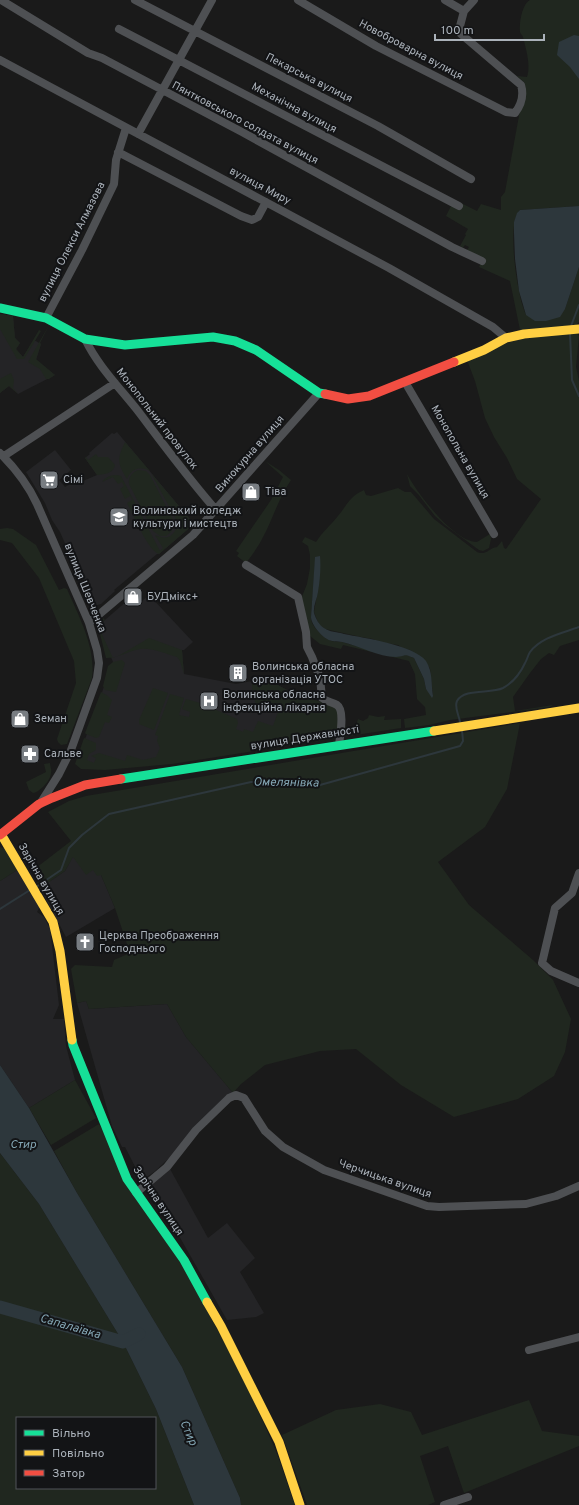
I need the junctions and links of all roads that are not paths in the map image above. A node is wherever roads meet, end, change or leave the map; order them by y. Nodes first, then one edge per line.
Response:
1 (0, 0) edge
2 (135, 0) edge
3 (212, 0) edge
4 (298, 0) edge
5 (445, 0) edge
6 (474, 0) edge
7 (464, 11) junction
8 (120, 29) dead end
9 (195, 30) junction
10 (0, 60) edge
11 (179, 60) junction
12 (162, 91) junction
13 (126, 128) junction
14 (138, 134) junction
15 (118, 152) junction
16 (472, 179) dead end
17 (266, 202) junction
18 (460, 206) dead end
19 (482, 261) dead end
20 (0, 308) edge
21 (46, 318) junction
22 (574, 329) edge
23 (506, 338) junction
24 (85, 339) junction
25 (406, 382) junction
26 (115, 383) junction
27 (319, 393) junction
28 (2, 454) edge
29 (216, 510) junction
30 (494, 534) dead end
31 (246, 565) dead end
32 (89, 623) junction
33 (579, 708) edge
34 (338, 744) junction
35 (39, 804) junction
36 (1, 834) edge
37 (579, 873) edge
38 (579, 983) edge
39 (579, 1186) edge
40 (136, 1193) junction
41 (579, 1337) edge
42 (529, 1350) dead end
43 (468, 1497) dead end
44 (300, 1505) edge
45 (444, 1505) edge

1 - 12 street, Пянтковського солдата вулиця
2 - 9 street, Пекарська вулиця
3 - 9 street
4 - 7 street, Новоброварна вулиця
5 - 7 street
6 - 7 street
8 - 11 street, Механічна вулиця
9 - 11 street
9 - 16 street, Пекарська вулиця
10 - 13 street, вулиця Миру
11 - 12 street
11 - 18 street, Механічна вулиця
12 - 14 street
12 - 19 street, Пянтковського солдата вулиця
13 - 14 street, вулиця Миру
13 - 15 street, вулиця Олекси Алмазова
14 - 17 street, вулиця Миру
15 - 17 street
15 - 21 street, вулиця Олекси Алмазова
17 - 23 street, вулиця Миру
20 - 21 street
21 - 24 street
22 - 23 street
23 - 25 street
24 - 26 street, Монопольний провулок
24 - 27 street
25 - 27 street
25 - 30 street, Монопольна вулиця
26 - 28 street
26 - 29 street, Монопольний провулок
27 - 29 street, Винокурна вулиця
28 - 32 street, вулиця Шевченка
29 - 32 street, Винокурна вулиця
31 - 34 street
32 - 35 street, вулиця Шевченка
33 - 34 street, вулиця Державності
34 - 35 street, вулиця Державності
35 - 36 street, вулиця Шевченка
36 - 40 street, Зарічна вулиця
37 - 38 street
39 - 40 street, Черчицька вулиця
40 - 44 street, Зарічна вулиця
41 - 42 street
43 - 45 street

